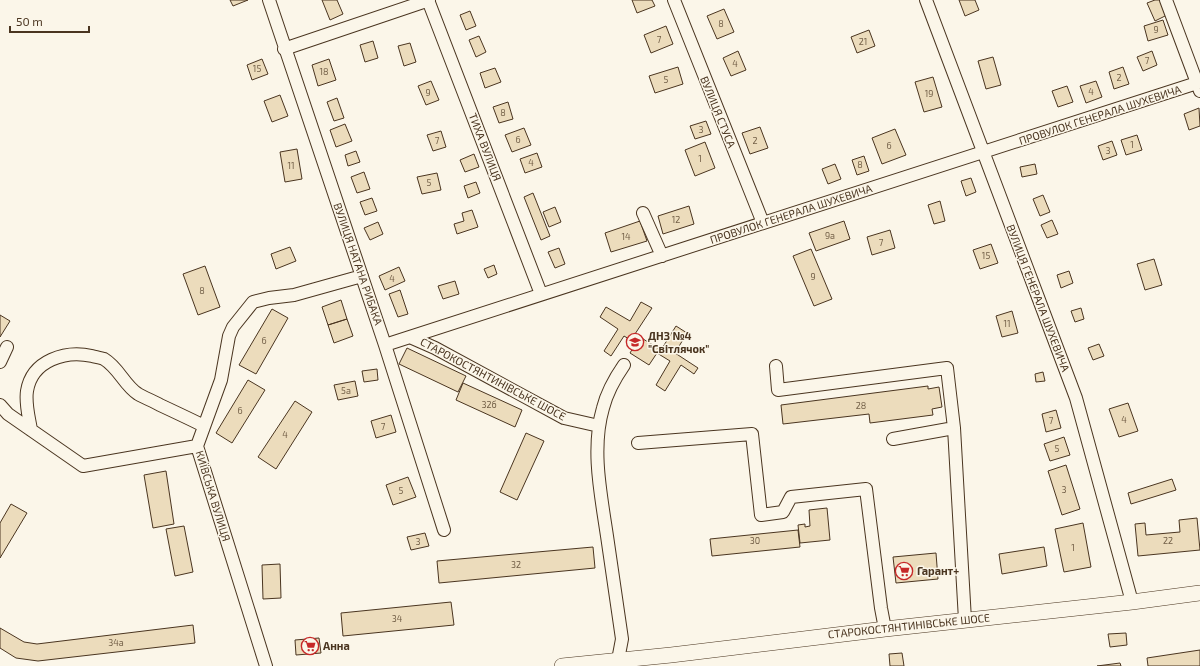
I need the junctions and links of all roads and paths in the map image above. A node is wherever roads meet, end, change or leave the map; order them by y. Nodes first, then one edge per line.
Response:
1 (269, 0) edge
2 (428, 0) edge
3 (674, 0) edge
4 (926, 0) edge
5 (1166, 0) edge
6 (284, 49) junction
7 (1198, 87) edge
8 (984, 153) junction
9 (644, 213) dead end
10 (763, 223) junction
11 (662, 256) junction
12 (362, 276) junction
13 (541, 294) junction
14 (410, 337) junction
15 (385, 345) junction
16 (8, 348) dead end
17 (0, 362) edge
18 (624, 365) dead end
19 (776, 366) dead end
20 (0, 405) edge
21 (204, 426) junction
22 (599, 426) junction
23 (954, 428) junction
24 (31, 430) junction
25 (893, 439) dead end
26 (638, 443) dead end
27 (197, 446) junction
28 (444, 530) dead end
29 (1200, 593) edge
30 (1132, 602) junction
31 (966, 620) junction
32 (884, 629) junction
33 (617, 663) edge
34 (266, 666) edge
35 (562, 666) edge

1 - 6 street, ВУЛИЦЯ НАТАНА РИБАКА
2 - 6 street
2 - 13 street, ТИХА ВУЛИЦЯ
3 - 10 street, ВУЛИЦЯ СТУСА
4 - 8 street, ВУЛИЦЯ ГЕНЕРАЛА ШУХЕВИЧА
5 - 7 street
6 - 12 street, ВУЛИЦЯ НАТАНА РИБАКА
7 - 8 street, ПРОВУЛОК ГЕНЕРАЛА ШУХЕВИЧА
8 - 10 street, ПРОВУЛОК ГЕНЕРАЛА ШУХЕВИЧА
8 - 30 street, ВУЛИЦЯ ГЕНЕРАЛА ШУХЕВИЧА
9 - 11 street
10 - 11 street, ПРОВУЛОК ГЕНЕРАЛА ШУХЕВИЧА
11 - 13 street, ПРОВУЛОК ГЕНЕРАЛА ШУХЕВИЧА
12 - 15 street, ВУЛИЦЯ НАТАНА РИБАКА
12 - 21 street, КИЇВСЬКА ВУЛИЦЯ
13 - 14 street, ПРОВУЛОК ГЕНЕРАЛА ШУХЕВИЧА
14 - 15 street, ПРОВУЛОК ГЕНЕРАЛА ШУХЕВИЧА
14 - 22 street, СТАРОКОСТЯНТИНІВСЬКЕ ШОСЕ
15 - 28 street, ВУЛИЦЯ НАТАНА РИБАКА
16 - 17 street
18 - 22 street
19 - 23 street
20 - 24 street
21 - 24 street
21 - 27 street, КИЇВСЬКА ВУЛИЦЯ
22 - 33 street
23 - 25 street
23 - 31 street
24 - 27 street
26 - 32 street
27 - 34 street, КИЇВСЬКА ВУЛИЦЯ
29 - 30 main road, СТАРОКОСТЯНТИНІВСЬКЕ ШОСЕ
30 - 31 main road, СТАРОКОСТЯНТИНІВСЬКЕ ШОСЕ
31 - 32 main road, СТАРОКОСТЯНТИНІВСЬКЕ ШОСЕ
32 - 33 main road, СТАРОКОСТЯНТИНІВСЬКЕ ШОСЕ
33 - 35 main road, СТАРОКОСТЯНТИНІВСЬКЕ ШОСЕ

